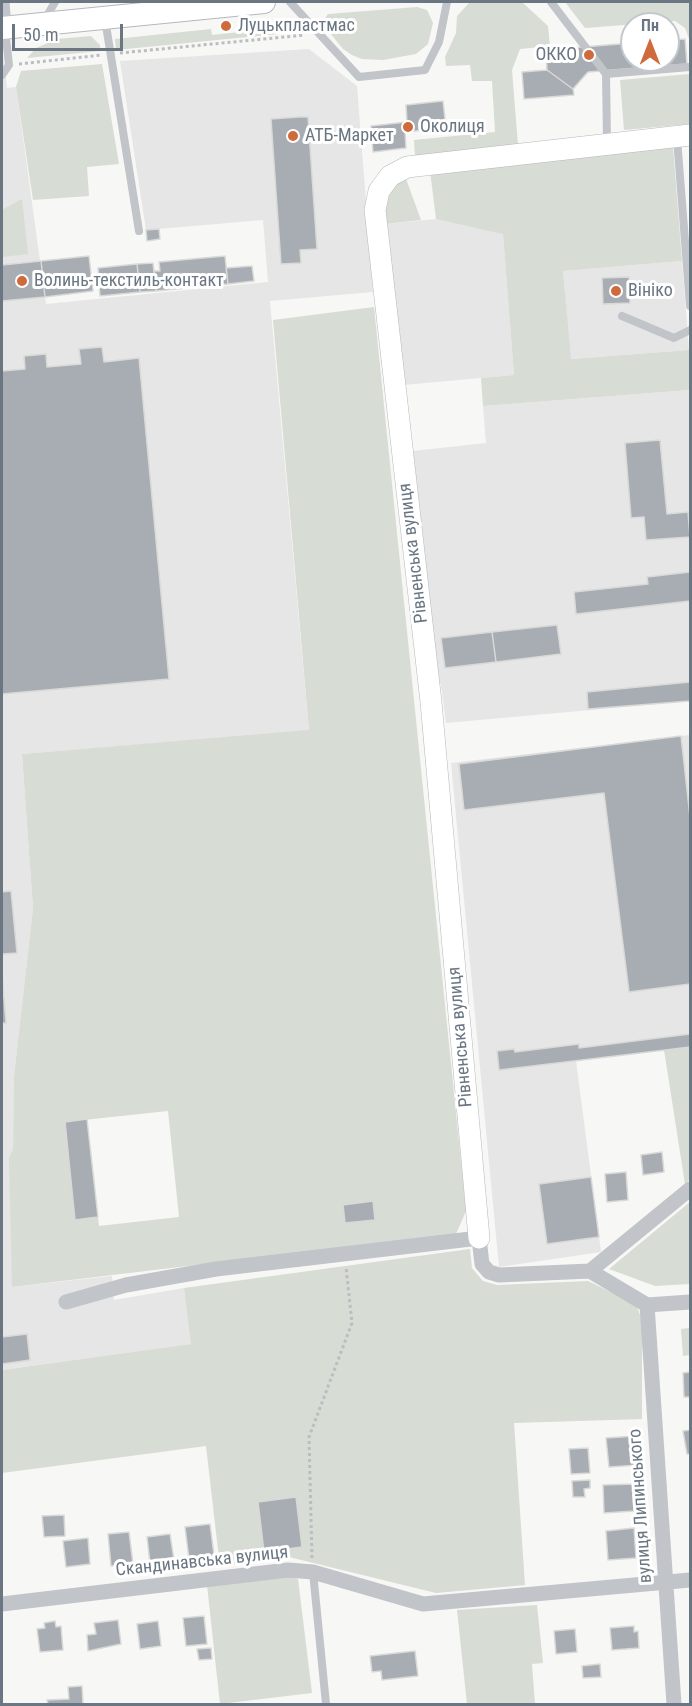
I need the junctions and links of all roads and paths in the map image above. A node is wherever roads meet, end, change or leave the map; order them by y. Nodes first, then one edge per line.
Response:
1 (2, 2) edge
2 (55, 2) edge
3 (264, 2) edge
4 (290, 2) edge
5 (447, 2) edge
6 (551, 2) edge
7 (154, 7) edge
8 (105, 17) junction
9 (42, 24) junction
10 (3, 28) edge
11 (319, 33) junction
12 (111, 54) junction
13 (9, 65) junction
14 (690, 67) edge
15 (606, 74) junction
16 (2, 75) edge
17 (684, 136) edge
18 (607, 144) junction
19 (139, 231) dead end
20 (690, 306) edge
21 (622, 316) dead end
22 (690, 330) edge
23 (690, 1189) edge
24 (479, 1238) junction
25 (344, 1254) junction
26 (590, 1271) junction
27 (66, 1302) dead end
28 (690, 1302) edge
29 (647, 1305) junction
30 (313, 1572) junction
31 (690, 1580) edge
32 (666, 1583) junction
33 (2, 1604) edge
34 (326, 1704) edge
35 (674, 1704) edge

1 - 10 street
2 - 9 lane
3 - 7 main road
4 - 11 lane
5 - 11 lane
6 - 15 lane
7 - 8 main road
8 - 9 main road
8 - 12 lane
9 - 10 main road
10 - 13 lane
11 - 12 path
12 - 13 path
12 - 19 lane
13 - 16 lane
14 - 15 lane
15 - 18 lane
17 - 18 street, Рівненська вулиця
17 - 20 lane
18 - 24 street, Рівненська вулиця
21 - 22 lane
23 - 26 street
24 - 25 street
24 - 26 street
25 - 27 street
25 - 30 path
26 - 29 street
28 - 29 street
29 - 32 street, вулиця Липинського
30 - 32 street, Скандинавська вулиця
30 - 33 street, Скандинавська вулиця
30 - 34 lane
31 - 32 street, Скандинавська вулиця
32 - 35 street, вулиця Липинського

